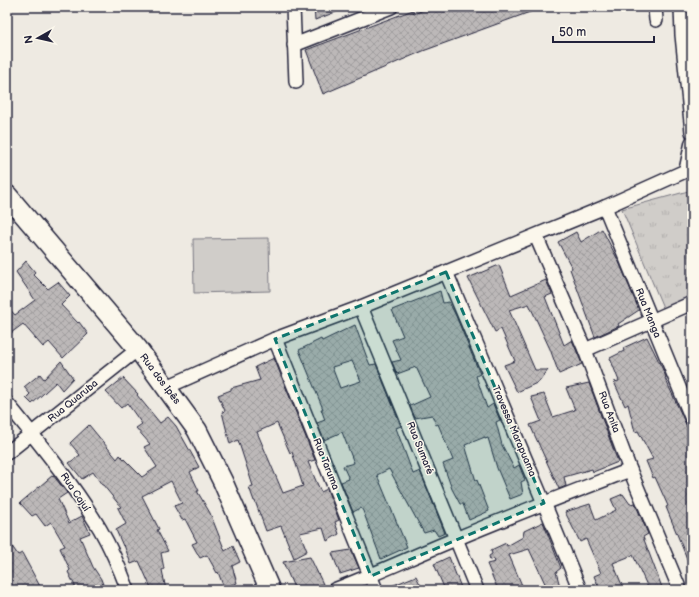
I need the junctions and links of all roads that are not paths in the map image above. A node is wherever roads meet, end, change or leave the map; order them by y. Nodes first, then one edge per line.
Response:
1 (293, 7) edge
2 (391, 7) edge
3 (681, 7) edge
4 (687, 35) edge
5 (294, 45) junction
6 (296, 82) dead end
7 (692, 132) edge
8 (692, 142) edge
9 (689, 169) edge
10 (7, 195) edge
11 (605, 207) junction
12 (536, 236) junction
13 (446, 272) junction
14 (692, 303) edge
15 (361, 307) junction
16 (651, 320) junction
17 (275, 339) junction
18 (138, 349) junction
19 (585, 350) junction
20 (167, 387) junction
21 (7, 403) edge
22 (692, 419) edge
23 (32, 434) junction
24 (7, 453) edge
25 (630, 470) junction
26 (544, 503) junction
27 (457, 538) junction
28 (371, 576) junction
29 (128, 590) edge
30 (270, 590) edge
31 (334, 590) edge
32 (376, 590) edge
33 (477, 590) edge
34 (580, 590) edge
35 (680, 590) edge

1 - 5 street
2 - 5 street
3 - 4 street
4 - 7 street
5 - 6 street
8 - 9 street
9 - 11 street
10 - 18 street, Rua dos Ipês
11 - 12 street
11 - 16 street, Rua Manga
12 - 13 street
12 - 19 street, Rua Anita
13 - 15 street
13 - 26 street, Travessa Marapuama
14 - 16 street
15 - 17 street
15 - 27 street, Rua Sumaré
16 - 19 street
16 - 22 street, Rua Manga
17 - 20 street
17 - 28 street, Rua Taruma
18 - 20 street, Rua dos Ipês
18 - 23 street, Rua Quaruba
19 - 25 street, Rua Anita
20 - 30 street, Rua dos Ipês
21 - 23 street, Rua Cajuí
23 - 24 street, Rua Quaruba
23 - 29 street, Rua Cajuí
25 - 26 street
25 - 35 street, Rua Anita
26 - 27 street
26 - 34 street, Travessa Marapuama
27 - 28 street
27 - 33 street, Rua Sumaré
28 - 31 street
28 - 32 street, Rua Taruma

